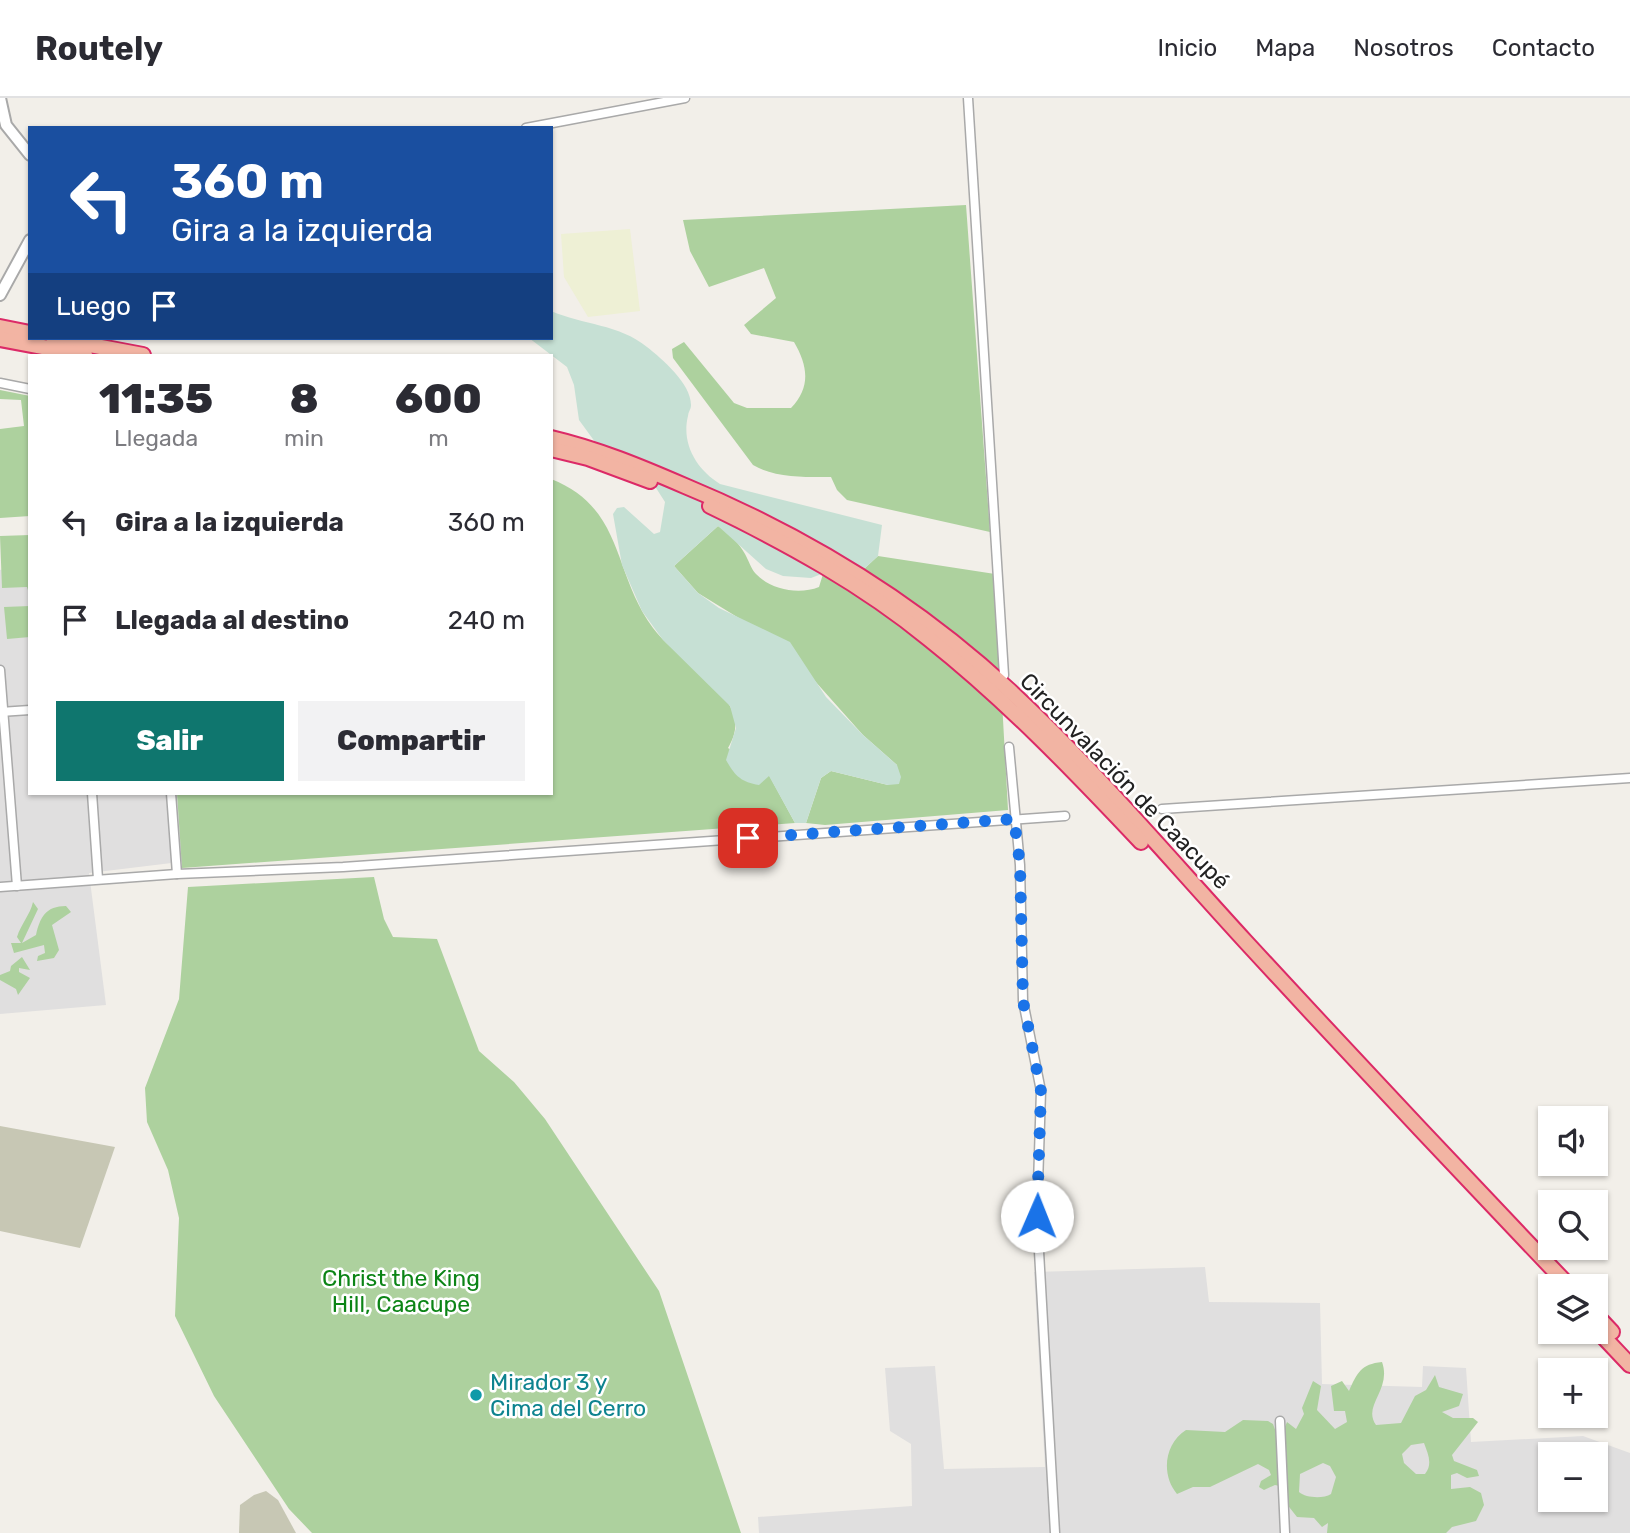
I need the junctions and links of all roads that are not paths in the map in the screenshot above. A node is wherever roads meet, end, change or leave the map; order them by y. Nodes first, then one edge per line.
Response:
1 (0, 98) edge
2 (685, 98) edge
3 (968, 98) edge
4 (537, 126) edge
5 (28, 152) edge
6 (28, 244) edge
7 (0, 295) edge
8 (0, 327) edge
9 (28, 333) edge
10 (0, 339) edge
11 (64, 340) edge
12 (80, 354) edge
13 (138, 354) edge
14 (0, 383) edge
15 (28, 389) edge
16 (553, 439) edge
17 (553, 449) edge
18 (0, 670) edge
19 (1004, 675) dead end
20 (28, 710) edge
21 (2, 712) edge
22 (1009, 747) dead end
23 (1630, 778) edge
24 (92, 795) edge
25 (172, 795) edge
26 (1162, 809) dead end
27 (1065, 816) dead end
28 (1014, 819) junction
29 (177, 874) junction
30 (98, 879) junction
31 (17, 886) junction
32 (0, 887) edge
33 (1545, 1274) edge
34 (1558, 1274) edge
35 (1608, 1328) edge
36 (1608, 1342) edge
37 (1630, 1351) edge
38 (1630, 1365) edge
39 (1280, 1421) dead end
40 (1055, 1533) edge
41 (1285, 1533) edge

1 - 5 street
2 - 4 street
3 - 19 street
6 - 7 street
8 - 9 highway
10 - 12 highway
11 - 13 highway
14 - 15 street
16 - 34 highway, Circunvalación de Caacupé
17 - 33 highway, Circunvalación de Caacupé
18 - 21 street
20 - 21 street
21 - 31 street
22 - 28 street
23 - 26 street
24 - 30 street
25 - 29 street
27 - 28 street
28 - 29 street
28 - 40 street
29 - 30 street
30 - 31 street
31 - 32 street
35 - 37 highway
36 - 38 highway
39 - 41 street

